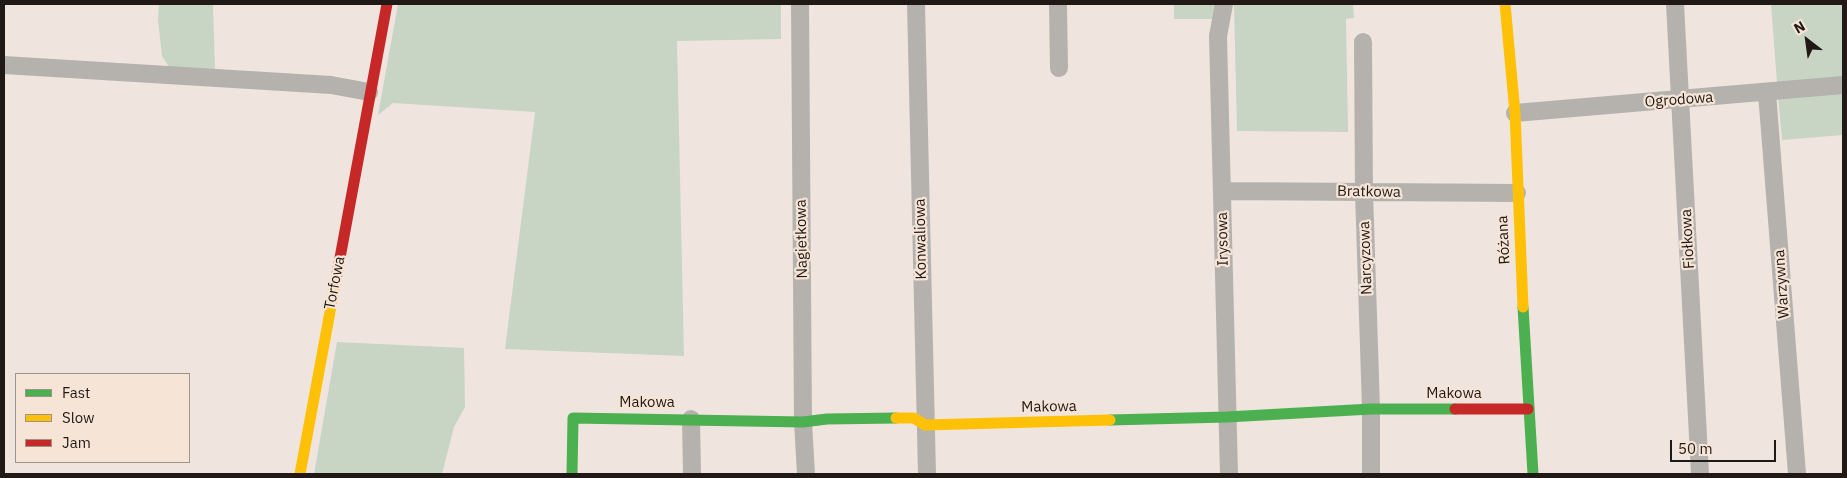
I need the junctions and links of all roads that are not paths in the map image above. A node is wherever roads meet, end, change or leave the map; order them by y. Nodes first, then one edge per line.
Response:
1 (387, 4) edge
2 (800, 4) edge
3 (916, 4) edge
4 (1058, 4) edge
5 (1224, 4) edge
6 (1505, 4) edge
7 (1675, 4) edge
8 (1363, 42) dead end
9 (4, 65) edge
10 (1059, 68) dead end
11 (1843, 85) edge
12 (369, 92) junction
13 (1767, 93) junction
14 (1680, 99) junction
15 (1515, 113) junction
16 (1222, 191) junction
17 (1364, 192) junction
18 (1517, 193) junction
19 (1371, 409) junction
20 (1528, 409) junction
21 (1227, 417) junction
22 (691, 419) junction
23 (803, 422) junction
24 (925, 425) junction
25 (300, 474) edge
26 (572, 474) edge
27 (692, 474) edge
28 (806, 474) edge
29 (927, 474) edge
30 (1228, 474) edge
31 (1371, 474) edge
32 (1532, 474) edge
33 (1700, 474) edge
34 (1797, 474) edge

1 - 12 street, Torfowa
2 - 23 street, Nagietkowa
3 - 24 street, Konwaliowa
4 - 10 street
5 - 16 street, Irysowa
6 - 15 street, Różana
7 - 14 street, Fiołkowa
8 - 17 street, Narcyzowa
9 - 12 street
11 - 13 street, Ogrodowa
12 - 25 street, Torfowa
13 - 14 street, Ogrodowa
13 - 34 street, Warzywna
14 - 15 street, Ogrodowa
14 - 33 street, Fiołkowa
15 - 18 street, Różana
16 - 17 street, Bratkowa
16 - 21 street, Irysowa
17 - 18 street, Bratkowa
17 - 19 street, Narcyzowa
18 - 20 street, Różana
19 - 20 street, Makowa
19 - 21 street, Makowa
19 - 31 street, Narcyzowa
20 - 32 street, Różana
21 - 24 street, Makowa
21 - 30 street, Irysowa
22 - 23 street, Makowa
22 - 26 street, Makowa
22 - 27 street
23 - 24 street, Makowa
23 - 28 street, Nagietkowa
24 - 29 street, Konwaliowa

